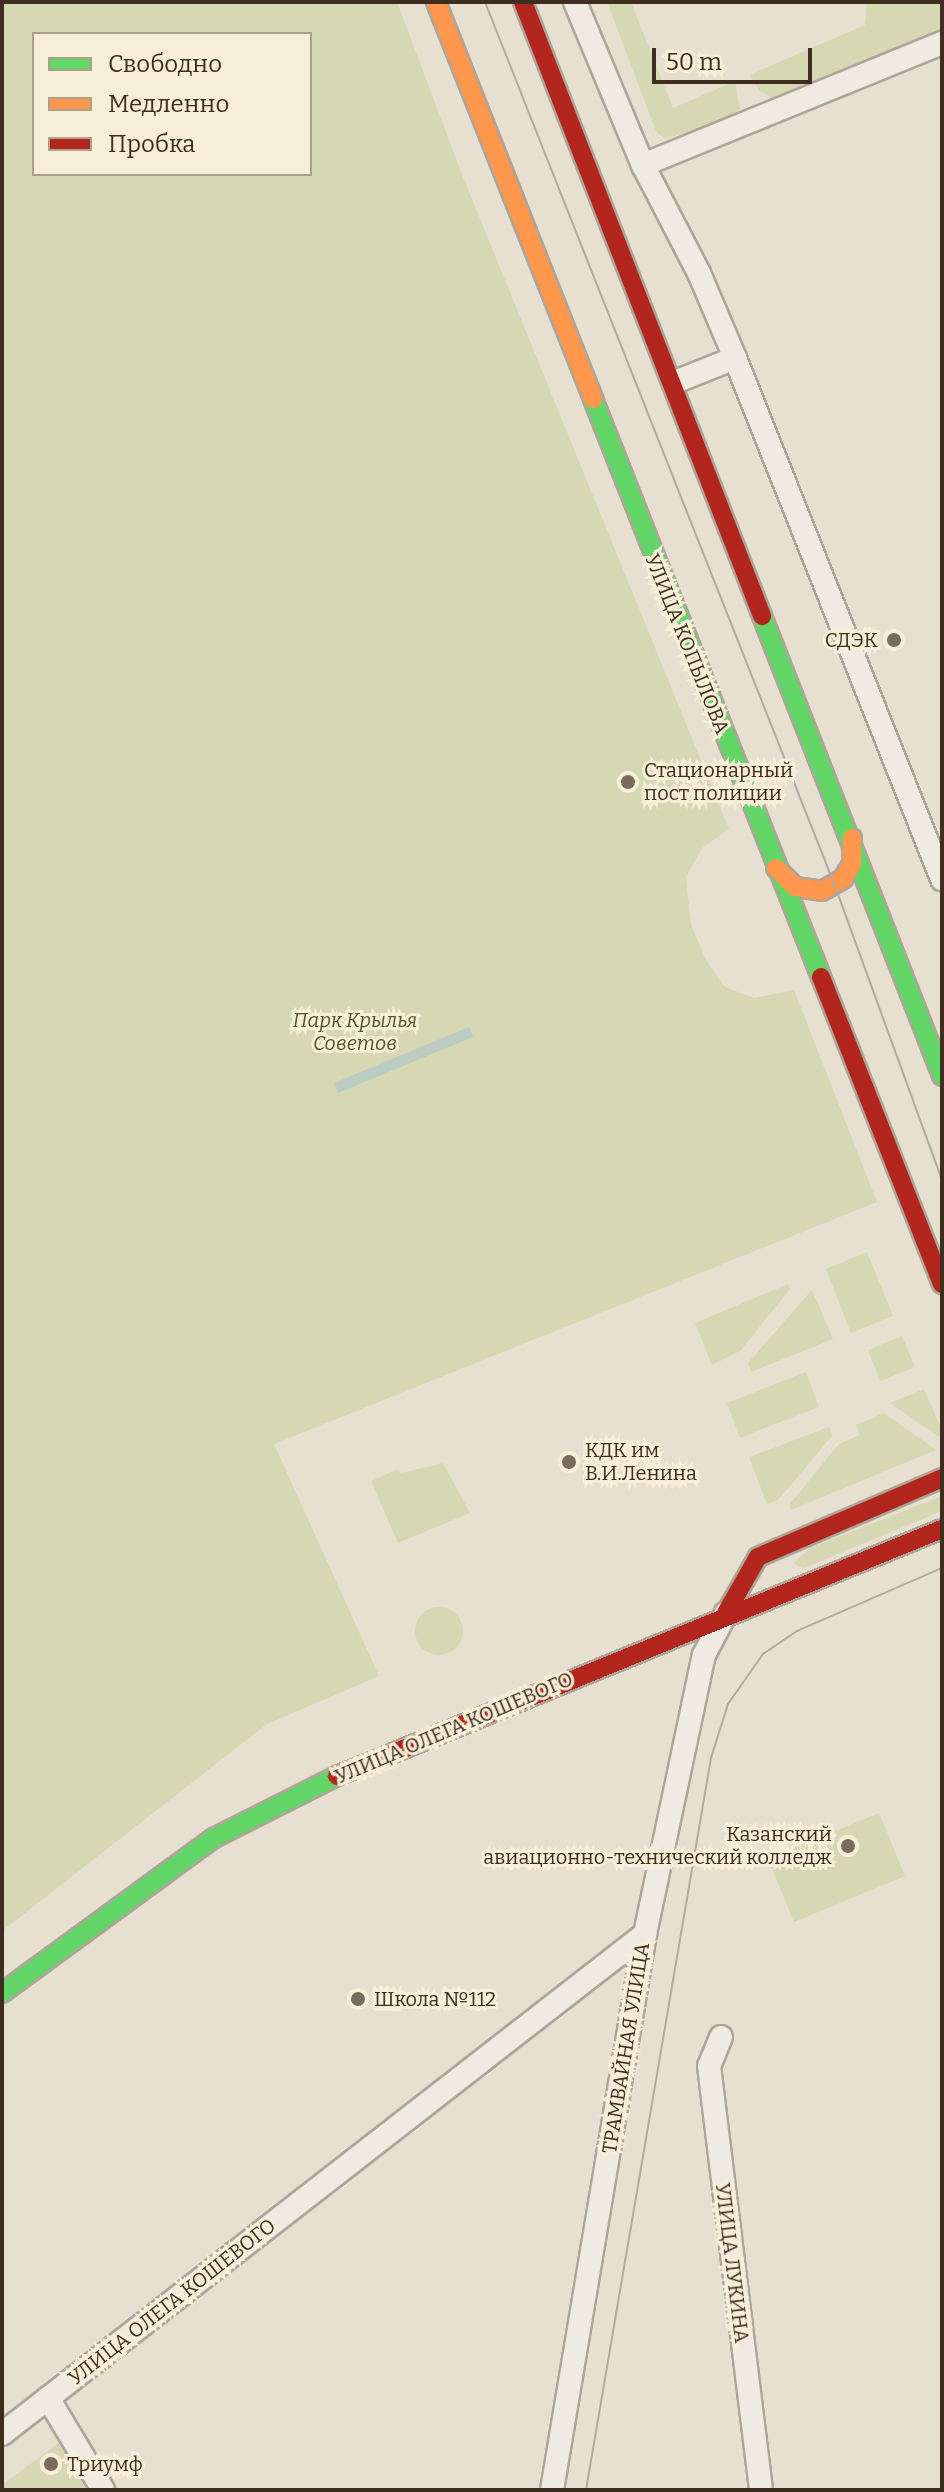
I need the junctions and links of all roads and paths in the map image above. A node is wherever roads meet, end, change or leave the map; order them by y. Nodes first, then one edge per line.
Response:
1 (436, 2) edge
2 (523, 2) edge
3 (575, 2) edge
4 (942, 43) edge
5 (643, 165) junction
6 (735, 358) junction
7 (675, 382) junction
8 (852, 837) junction
9 (936, 844) edge
10 (776, 868) junction
11 (942, 879) edge
12 (942, 1076) edge
13 (942, 1284) edge
14 (942, 1478) edge
15 (942, 1529) edge
16 (726, 1613) junction
17 (645, 1934) junction
18 (2, 1993) edge
19 (721, 2037) dead end
20 (48, 2398) junction
21 (2, 2434) edge
22 (103, 2490) edge
23 (552, 2490) edge
24 (761, 2490) edge

1 - 10 main road, УЛИЦА КОПЫЛОВА
2 - 7 main road
3 - 5 street
4 - 5 street
5 - 6 street
6 - 7 street
6 - 9 street
7 - 8 main road
8 - 10 main road
8 - 12 main road
9 - 11 street
10 - 13 main road, УЛИЦА КОПЫЛОВА
14 - 16 main road
15 - 16 main road, УЛИЦА ОЛЕГА КОШЕВОГО
16 - 17 street, ТРАМВАЙНАЯ УЛИЦА
16 - 18 main road, УЛИЦА ОЛЕГА КОШЕВОГО
17 - 20 street, УЛИЦА ОЛЕГА КОШЕВОГО
17 - 23 street, ТРАМВАЙНАЯ УЛИЦА
19 - 24 street, УЛИЦА ЛУКИНА
20 - 21 street, УЛИЦА ОЛЕГА КОШЕВОГО
20 - 22 street

